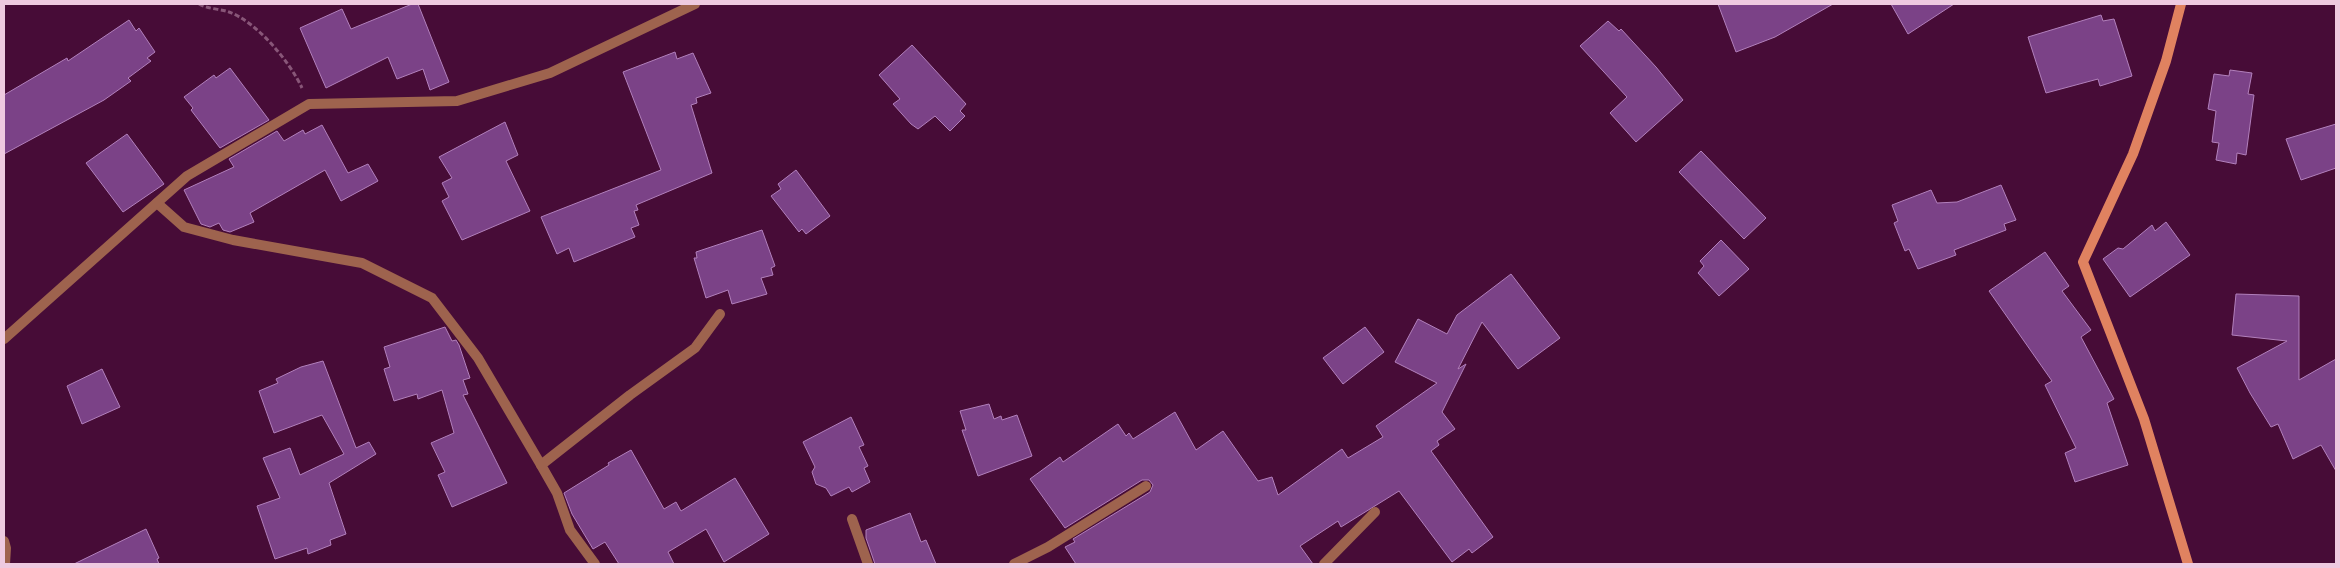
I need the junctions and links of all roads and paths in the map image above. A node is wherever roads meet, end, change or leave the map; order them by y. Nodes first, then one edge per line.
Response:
1 (199, 4) edge
2 (695, 4) edge
3 (2181, 4) edge
4 (310, 104) junction
5 (157, 203) junction
6 (720, 314) dead end
7 (4, 339) edge
8 (541, 465) junction
9 (1146, 486) dead end
10 (1375, 512) dead end
11 (852, 518) dead end
12 (4, 541) edge
13 (5, 564) edge
14 (595, 564) edge
15 (868, 564) edge
16 (1014, 564) edge
17 (1324, 564) edge
18 (2188, 564) edge

1 - 4 path
2 - 4 street
3 - 18 street
4 - 5 street
5 - 7 street
5 - 8 street
6 - 8 street
8 - 14 street
9 - 16 street
10 - 17 street
11 - 15 street
12 - 13 street

